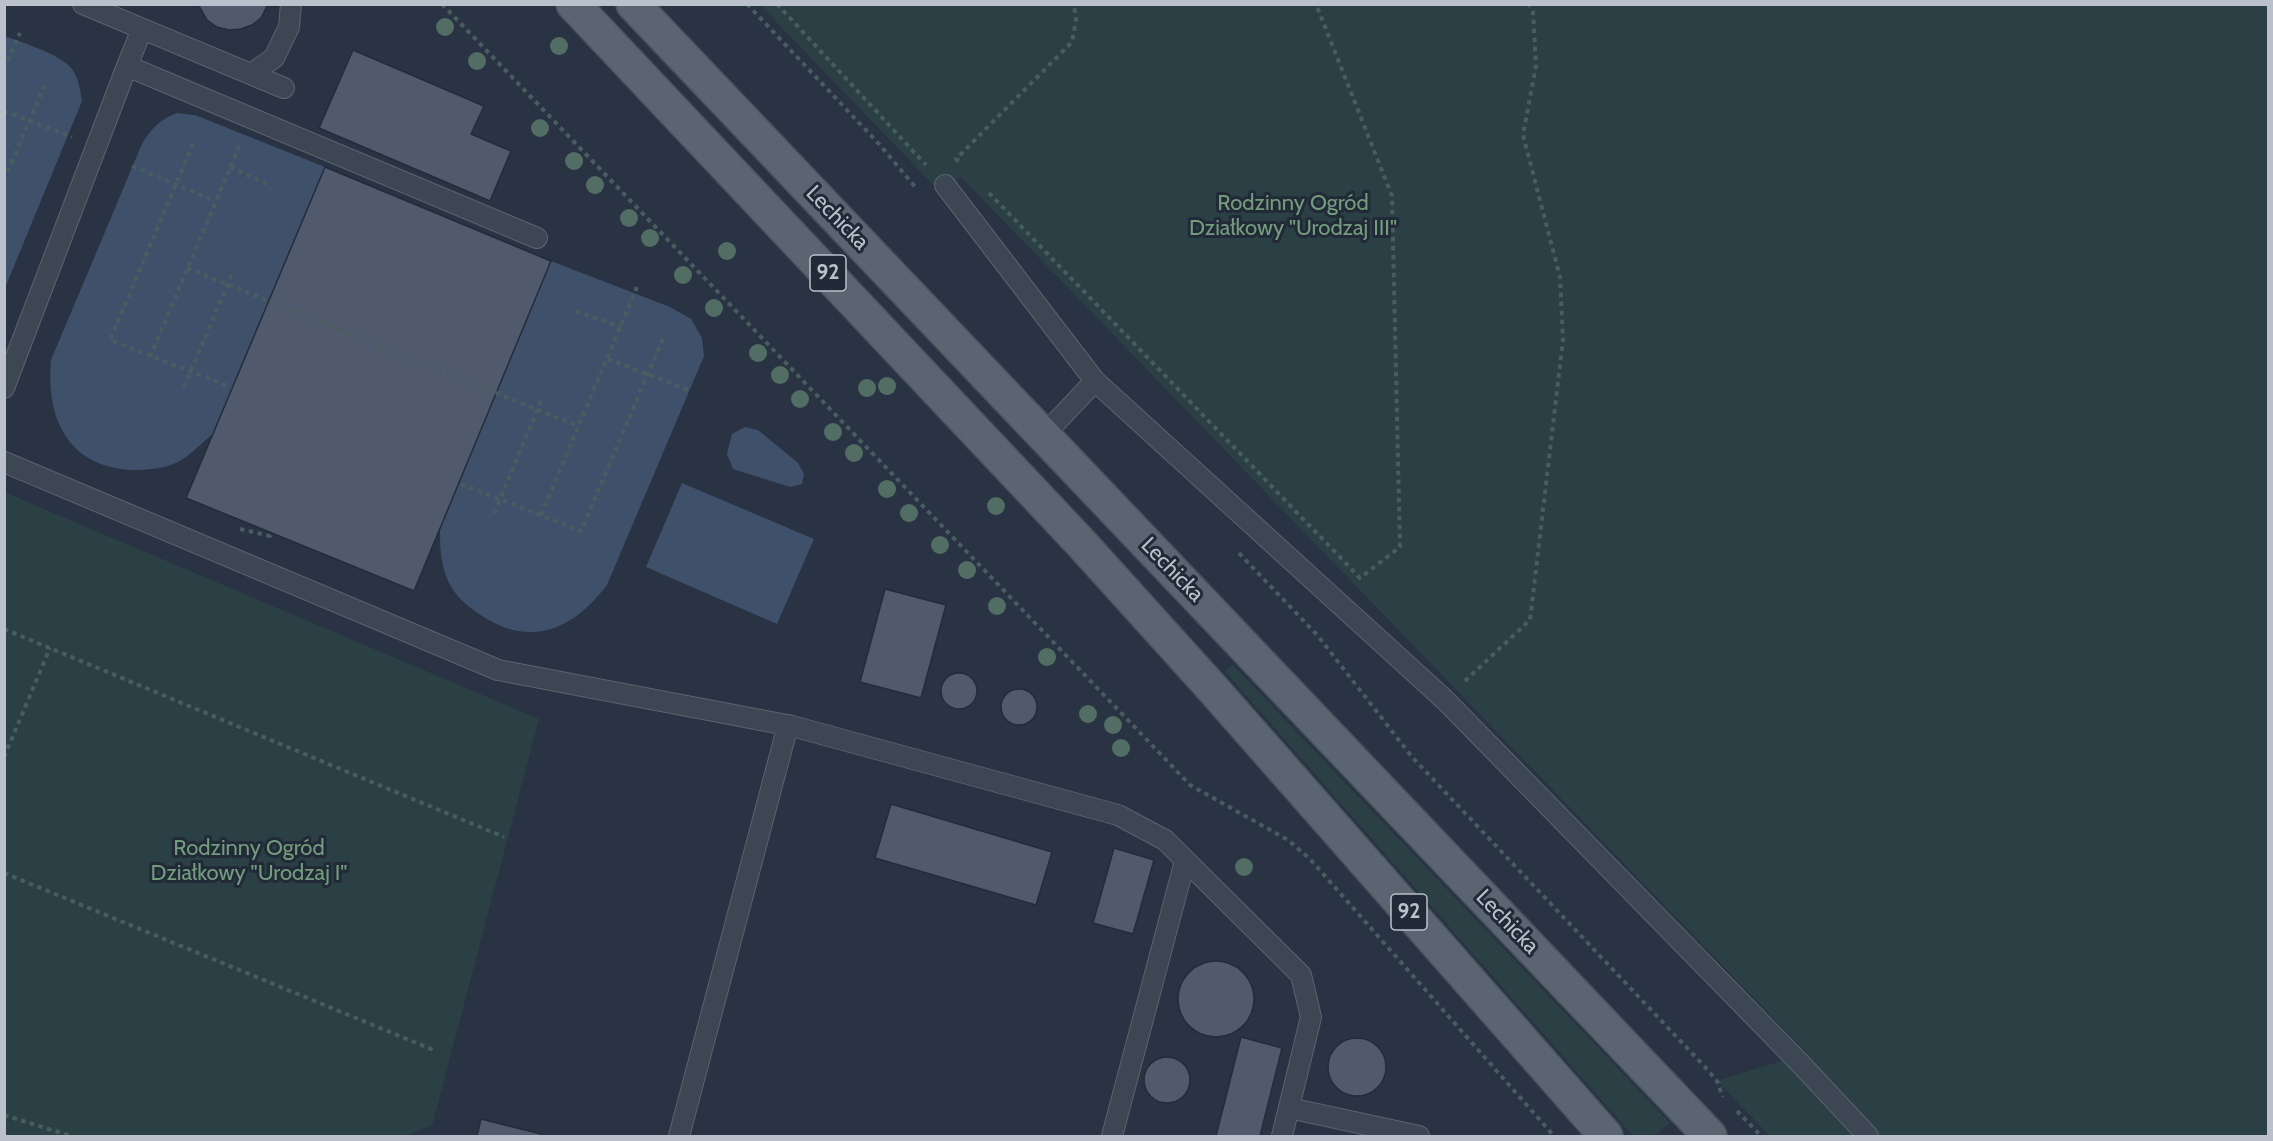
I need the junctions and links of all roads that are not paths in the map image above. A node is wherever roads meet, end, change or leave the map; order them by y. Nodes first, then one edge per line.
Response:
1 (83, 4) edge
2 (291, 4) edge
3 (573, 4) edge
4 (633, 4) edge
5 (142, 29) junction
6 (127, 66) junction
7 (251, 74) junction
8 (284, 88) dead end
9 (945, 185) road end
10 (537, 237) dead end
11 (1095, 381) junction
12 (4, 387) edge
13 (1044, 435) junction
14 (4, 462) edge
15 (788, 725) junction
16 (1185, 861) junction
17 (1289, 1108) junction
18 (679, 1137) edge
19 (1112, 1137) edge
20 (1282, 1137) edge
21 (1419, 1137) edge
22 (1606, 1137) edge
23 (1710, 1137) edge
24 (1868, 1137) edge

1 - 5 lane
2 - 7 lane
3 - 22 main road, Lechicka / 92
4 - 13 main road, Lechicka / 92
5 - 6 lane
5 - 7 lane
6 - 10 lane
6 - 12 lane
7 - 8 lane
9 - 11 lane
11 - 13 lane
11 - 24 lane
13 - 23 main road, Lechicka / 92
14 - 15 lane
15 - 16 lane
15 - 18 lane
16 - 17 lane
16 - 19 lane
17 - 20 lane
17 - 21 lane

